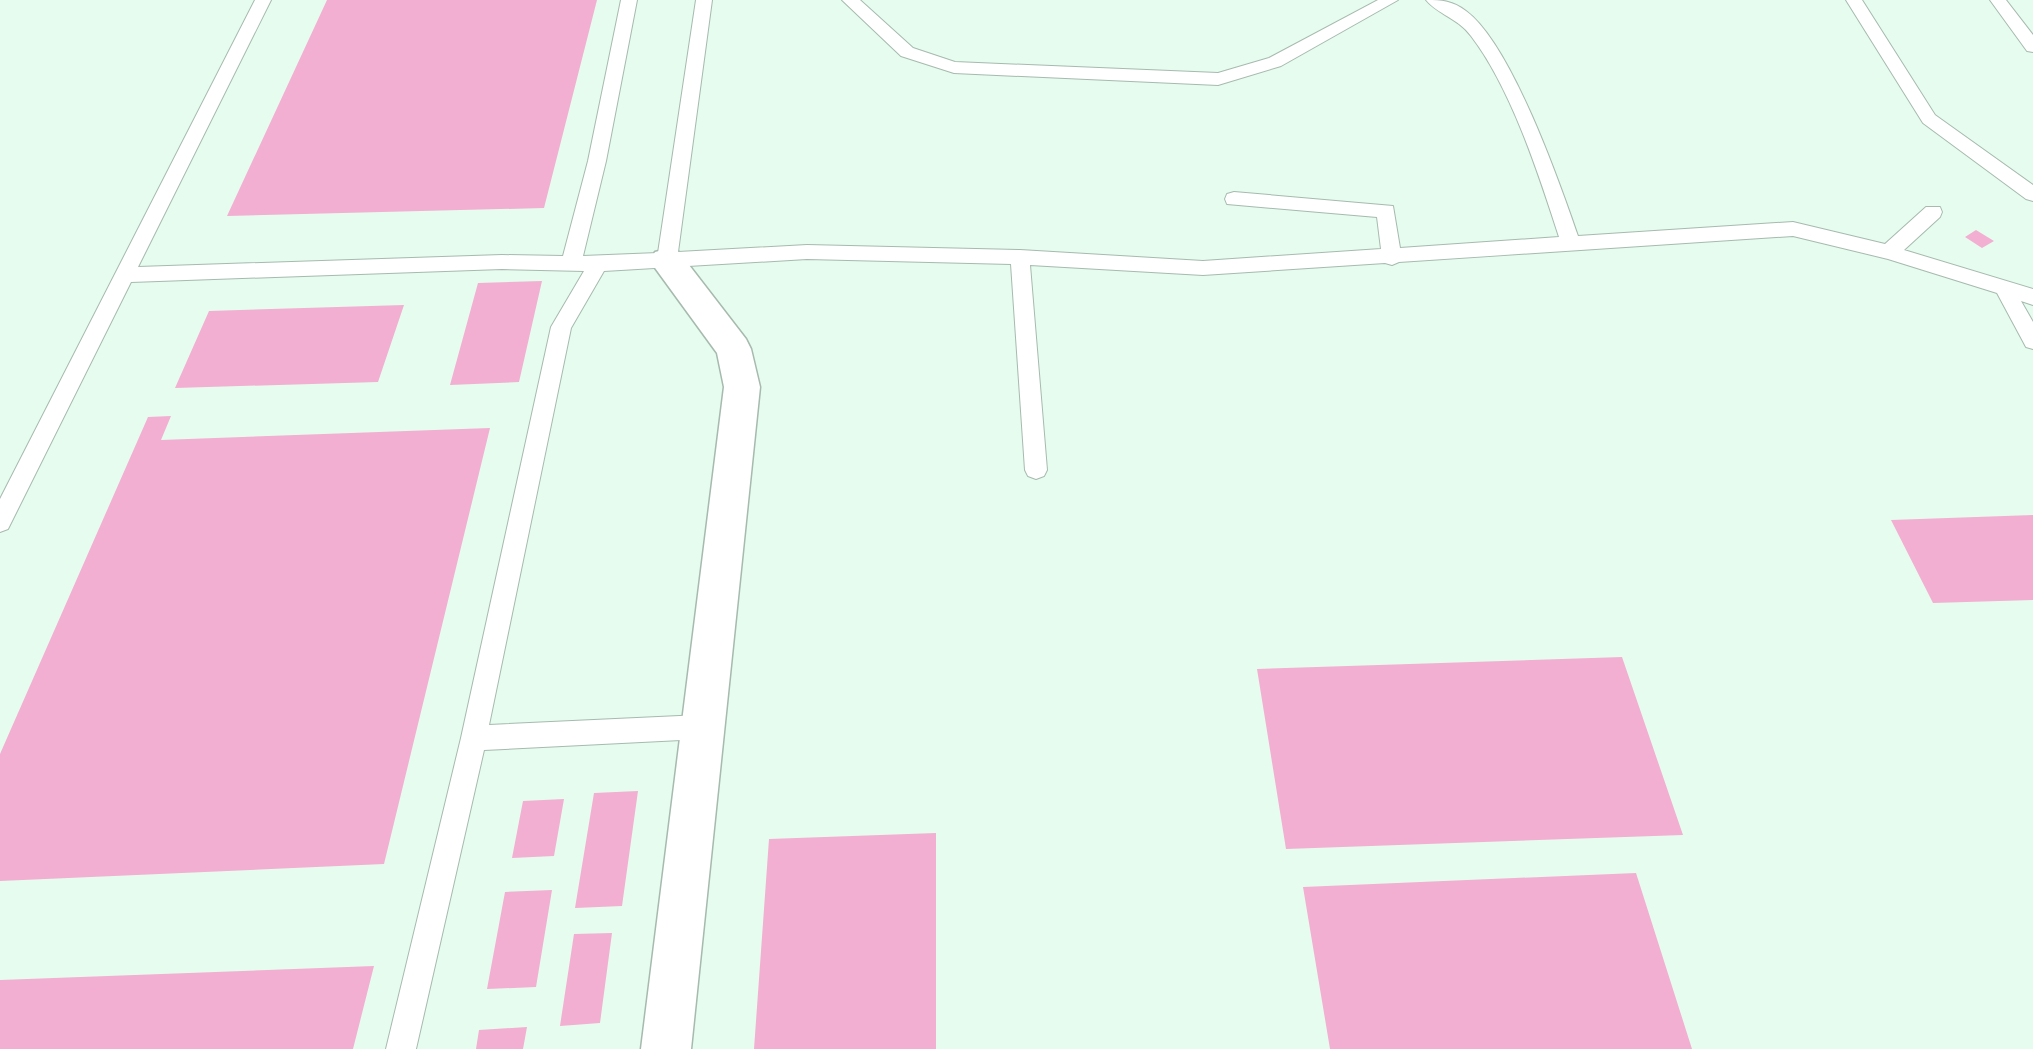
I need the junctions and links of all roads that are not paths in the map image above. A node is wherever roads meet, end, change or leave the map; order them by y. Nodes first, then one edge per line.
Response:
1 (262, 0) edge
2 (629, 0) edge
3 (704, 0) edge
4 (850, 0) edge
5 (1390, 0) edge
6 (1434, 0) edge
7 (1854, 0) edge
8 (1998, 0) edge
9 (2033, 47) edge
10 (2033, 194) edge
11 (1234, 199) dead end
12 (1933, 212) dead end
13 (1571, 244) junction
14 (1889, 252) junction
15 (1020, 257) junction
16 (1392, 258) junction
17 (667, 261) junction
18 (571, 264) junction
19 (598, 264) junction
20 (124, 275) junction
21 (2005, 289) junction
22 (2033, 297) edge
23 (2033, 341) edge
24 (1036, 471) dead end
25 (0, 522) edge
26 (701, 727) junction
27 (474, 738) junction
28 (401, 1049) edge
29 (666, 1049) edge

1 - 20 lane
2 - 18 lane
3 - 17 lane
4 - 5 lane
6 - 13 lane
7 - 10 lane
8 - 9 lane
11 - 16 lane
12 - 14 lane
13 - 14 lane
13 - 16 lane
14 - 21 lane
15 - 16 lane
15 - 17 lane
15 - 24 lane
17 - 19 lane
17 - 26 street
18 - 19 lane
18 - 20 lane
19 - 27 lane
20 - 25 lane
21 - 22 lane
21 - 23 lane
26 - 27 lane
26 - 29 street
27 - 28 lane

